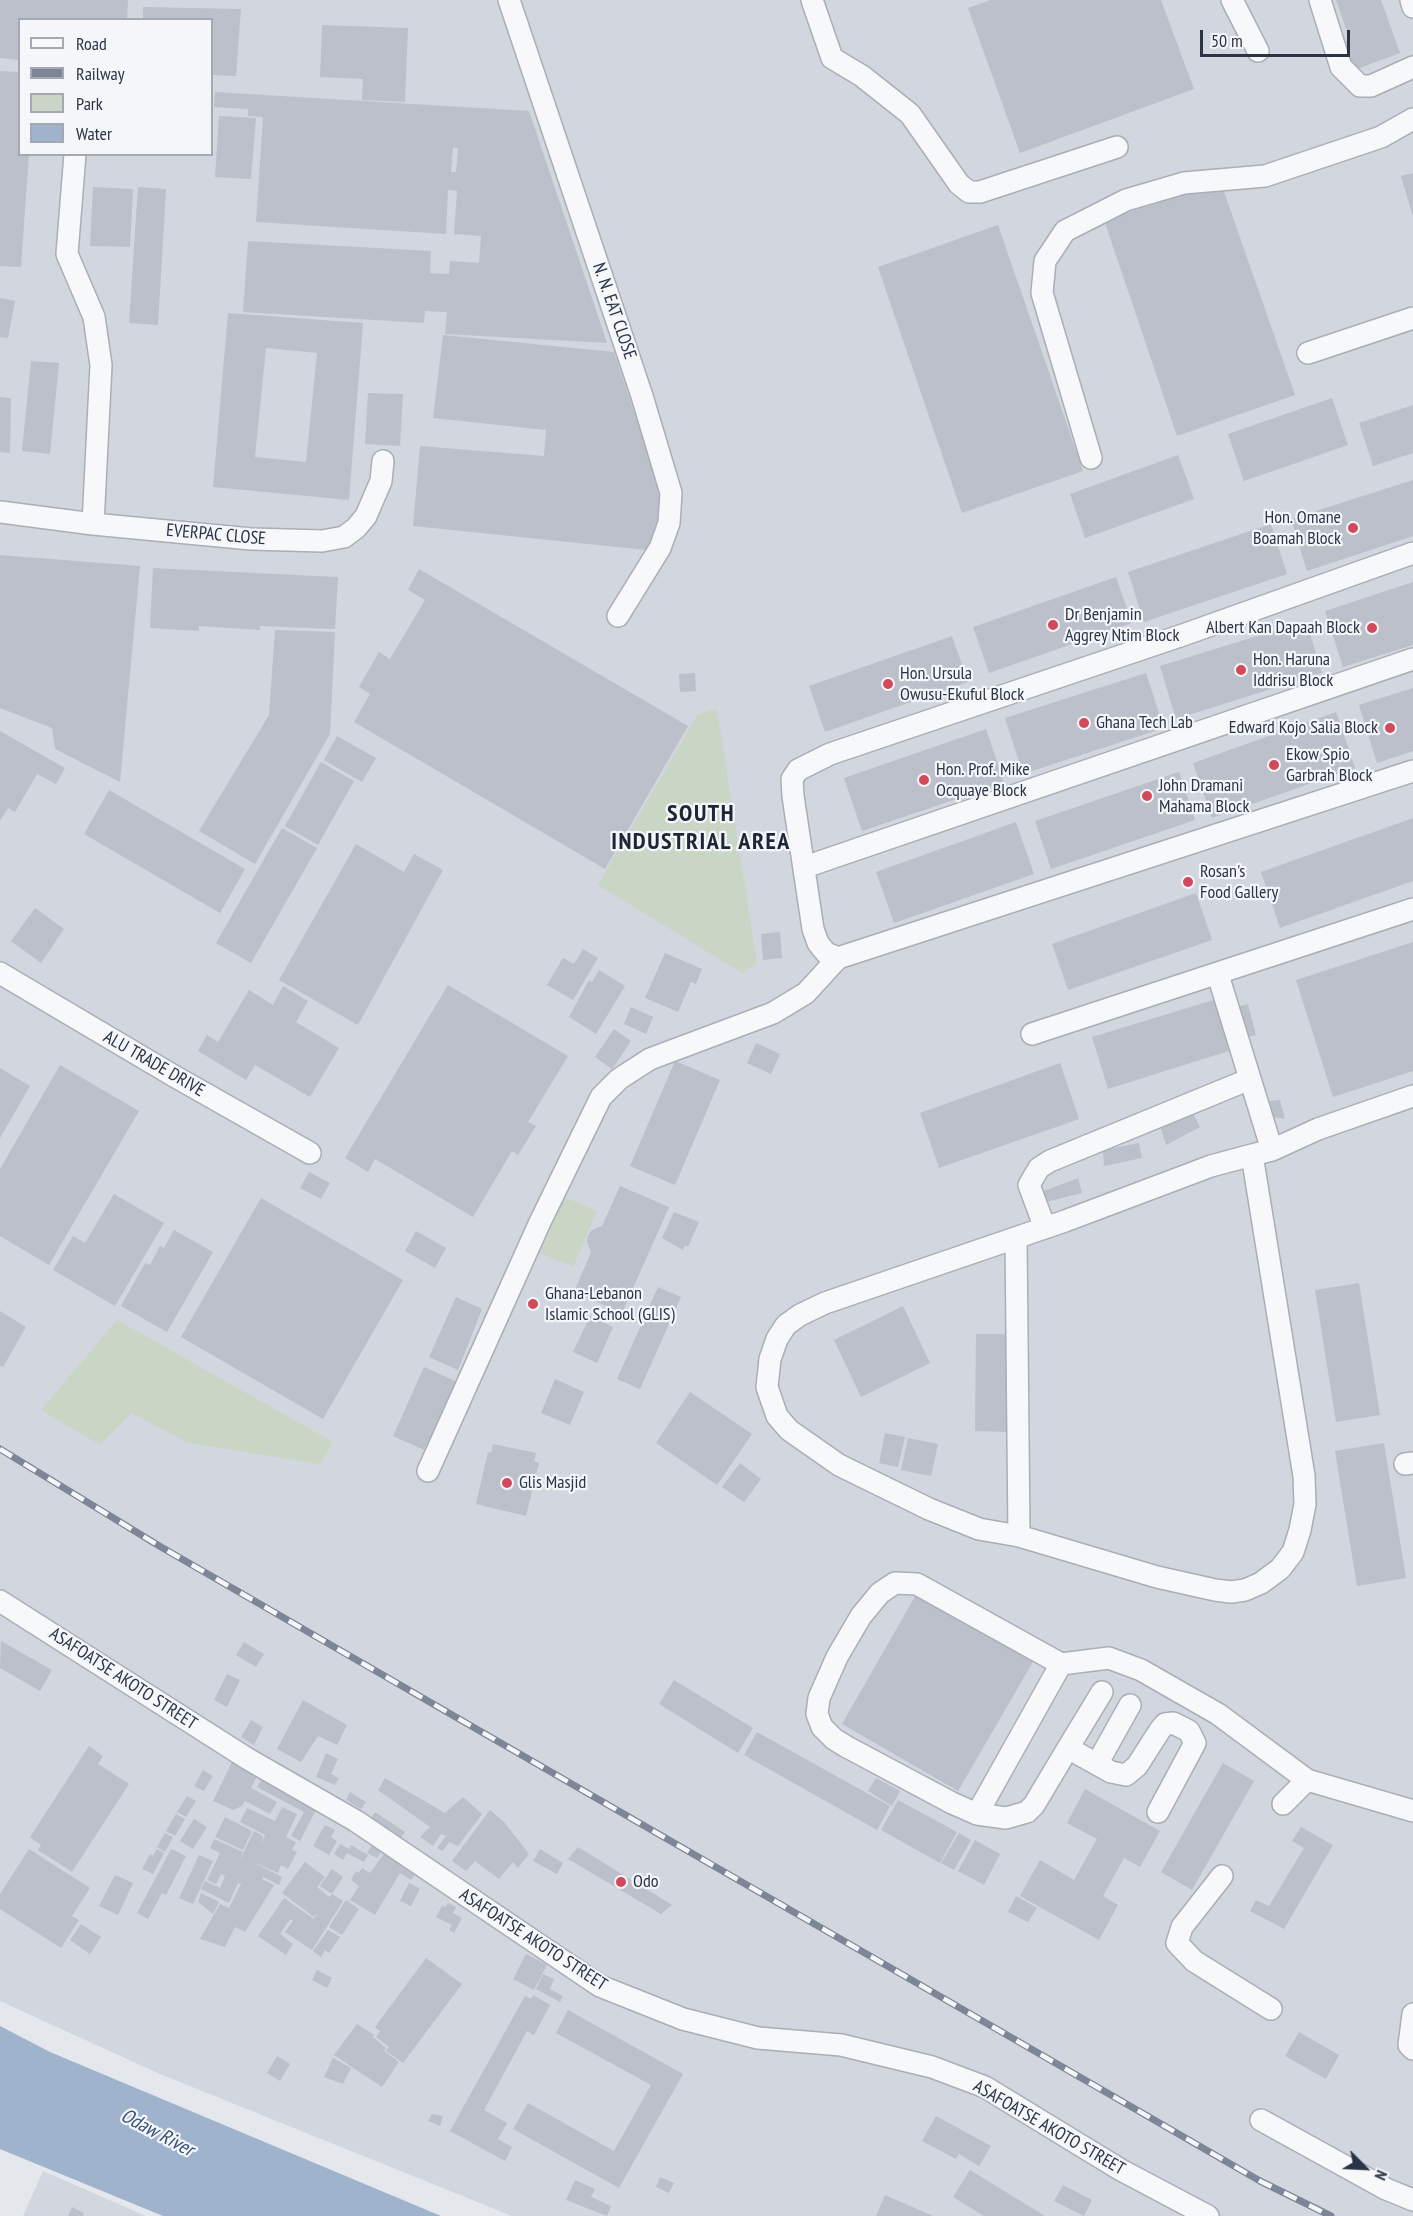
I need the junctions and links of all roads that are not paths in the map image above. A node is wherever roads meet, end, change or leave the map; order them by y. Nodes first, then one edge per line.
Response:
1 (509, 0) edge
2 (812, 0) edge
3 (1232, 0) edge
4 (1320, 0) edge
5 (1411, 0) edge
6 (1413, 7) edge
7 (1258, 51) dead end
8 (1413, 67) edge
9 (1413, 119) edge
10 (1117, 147) dead end
11 (75, 156) edge
12 (1413, 318) edge
13 (1308, 353) dead end
14 (1091, 458) dead end
15 (383, 461) dead end
16 (0, 512) edge
17 (93, 524) junction
18 (1413, 553) edge
19 (618, 616) dead end
20 (1413, 659) edge
21 (1413, 771) edge
22 (805, 867) junction
23 (1413, 909) edge
24 (838, 958) junction
25 (0, 973) edge
26 (1218, 975) junction
27 (1032, 1034) dead end
28 (1250, 1079) junction
29 (1413, 1096) edge
30 (310, 1153) dead end
31 (1262, 1153) junction
32 (1045, 1228) junction
33 (1016, 1238) junction
34 (428, 1471) dead end
35 (1019, 1536) junction
36 (0, 1601) edge
37 (1061, 1664) junction
38 (1102, 1692) dead end
39 (1130, 1705) dead end
40 (1068, 1748) junction
41 (1097, 1764) junction
42 (1307, 1780) junction
43 (1283, 1804) dead end
44 (1413, 1811) edge
45 (1158, 1812) dead end
46 (976, 1814) junction
47 (1222, 1876) dead end
48 (1271, 2009) dead end
49 (1413, 2014) edge
50 (1413, 2049) edge
51 (1261, 2120) dead end
52 (1413, 2200) edge
53 (1208, 2216) edge

1 - 19 street, N. N. EAT CLOSE
2 - 10 street
3 - 7 street
4 - 8 street
5 - 6 street
9 - 14 street
11 - 17 street
12 - 13 street
15 - 17 street, EVERPAC CLOSE
16 - 17 street, EVERPAC CLOSE
18 - 22 street
20 - 22 street
21 - 24 street
22 - 24 street
23 - 26 street
24 - 34 street
25 - 30 street, ALU TRADE DRIVE
26 - 27 street
26 - 28 street
28 - 31 street
28 - 32 street
29 - 31 street
31 - 32 street
31 - 35 street
32 - 33 street
33 - 35 street
33 - 35 street
36 - 53 street, ASAFOATSE AKOTO STREET
37 - 42 street
37 - 46 street
37 - 46 street
38 - 40 street
39 - 41 street
40 - 41 street
40 - 46 street
41 - 45 street
42 - 43 street
42 - 44 street
47 - 48 street
49 - 50 street
51 - 52 street

